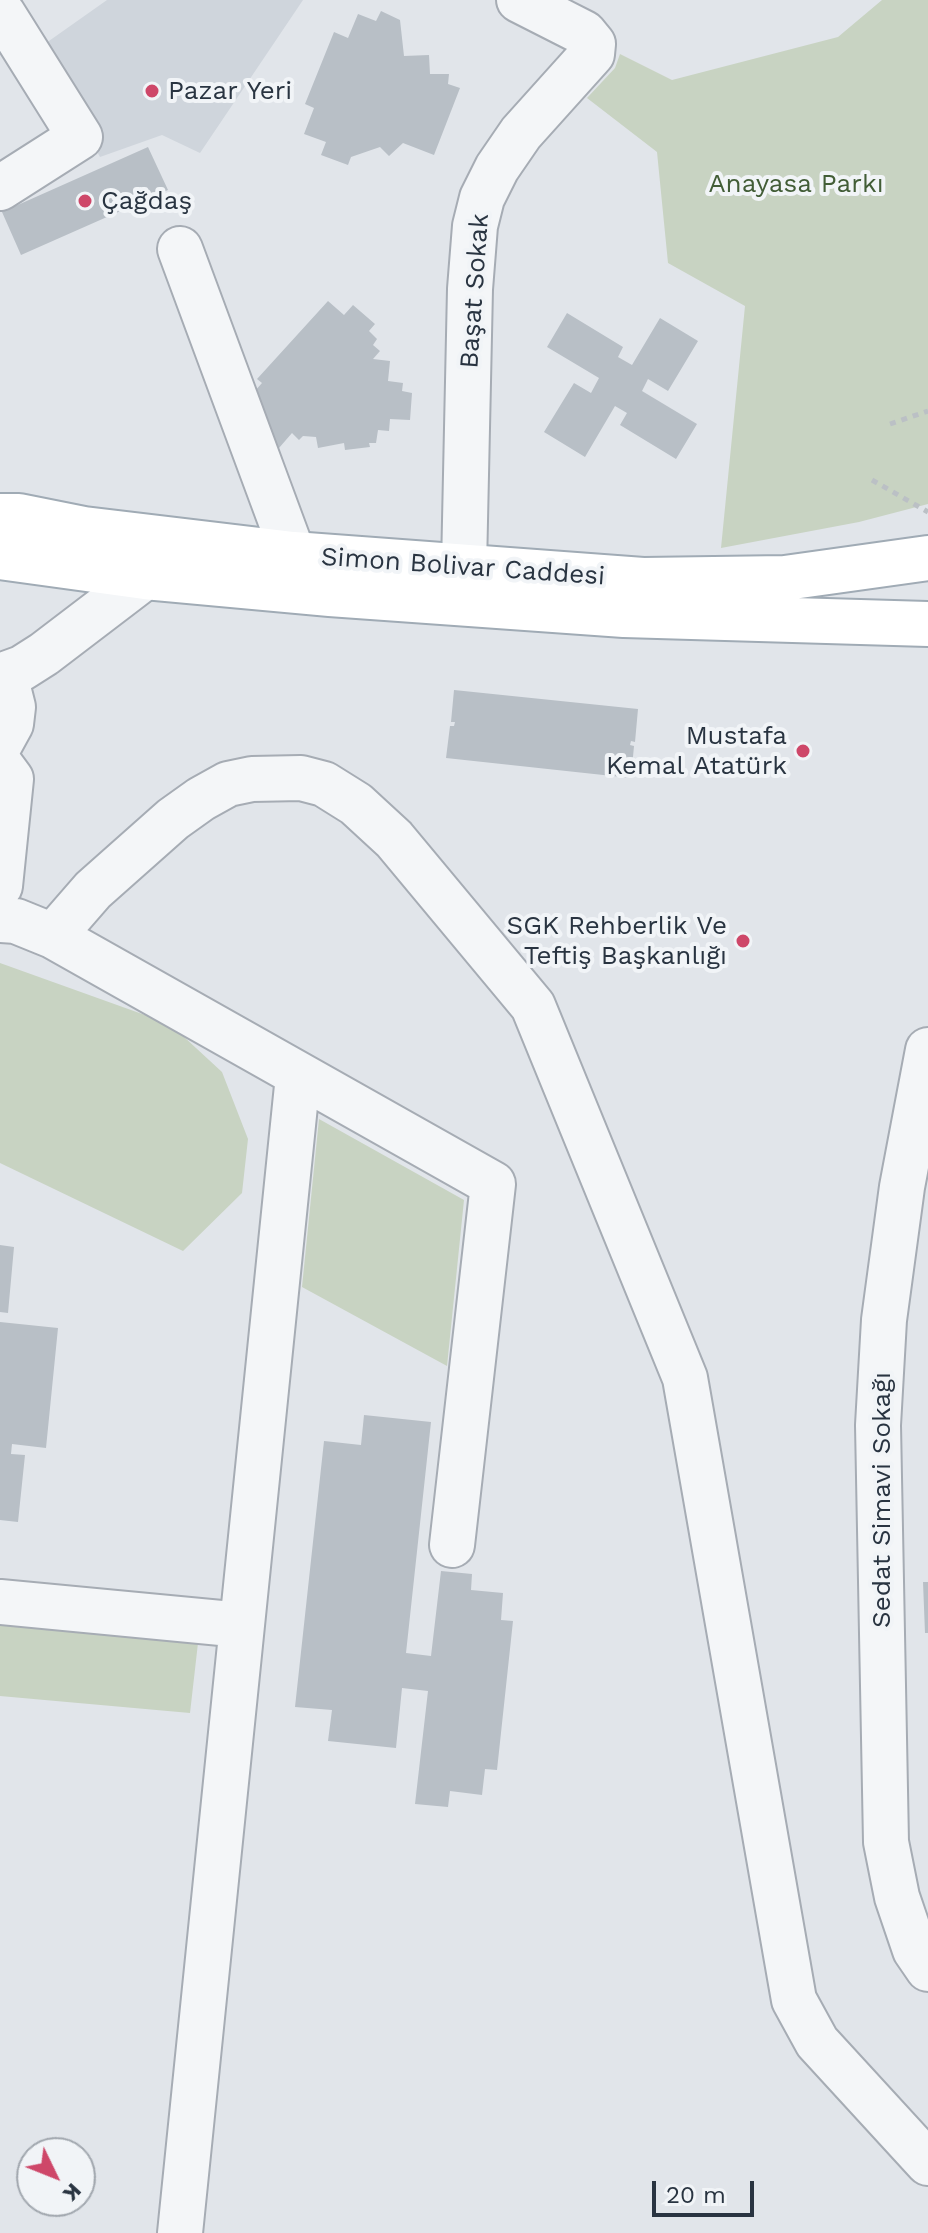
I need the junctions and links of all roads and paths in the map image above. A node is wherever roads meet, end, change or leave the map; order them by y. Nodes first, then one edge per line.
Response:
1 (519, 0) edge
2 (9, 10) edge
3 (0, 188) edge
4 (180, 249) dead end
5 (928, 411) edge
6 (890, 424) dead end
7 (872, 480) dead end
8 (928, 512) edge
9 (0, 516) edge
10 (293, 554) junction
11 (0, 557) edge
12 (928, 558) edge
13 (464, 567) junction
14 (145, 577) junction
15 (928, 624) edge
16 (0, 677) edge
17 (0, 744) edge
18 (0, 764) edge
19 (0, 886) edge
20 (0, 920) edge
21 (53, 936) junction
22 (928, 1050) edge
23 (298, 1076) junction
24 (452, 1545) dead end
25 (0, 1602) edge
26 (242, 1625) junction
27 (924, 1956) edge
28 (928, 2163) edge
29 (180, 2233) edge

1 - 13 street, Başat Sokak
2 - 3 street
4 - 10 street
5 - 6 path
7 - 8 path
9 - 10 main road, Simon Bolivar Caddesi
10 - 13 main road, Simon Bolivar Caddesi
11 - 14 main road, Simon Bolivar Caddesi
12 - 13 main road, Simon Bolivar Caddesi
14 - 15 main road, Simon Bolivar Caddesi
14 - 16 street
16 - 17 street
18 - 19 street
20 - 21 street
21 - 23 street
21 - 28 street
22 - 27 street, Sedat Simavi Sokağı
23 - 24 street
23 - 26 street
25 - 26 street
26 - 29 street

